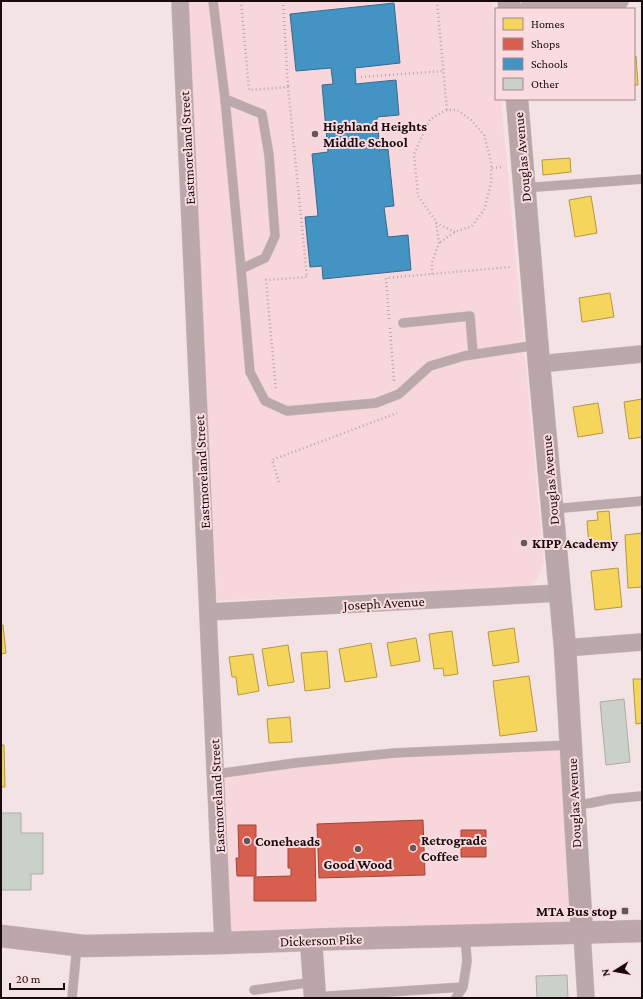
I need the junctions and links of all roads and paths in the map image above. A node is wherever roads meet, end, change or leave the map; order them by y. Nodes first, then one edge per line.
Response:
1 (180, 1) edge
2 (213, 1) edge
3 (242, 1) edge
4 (283, 1) edge
5 (437, 1) edge
6 (620, 1) edge
7 (539, 8) edge
8 (443, 71) junction
9 (361, 77) dead end
10 (288, 87) junction
11 (225, 99) junction
12 (517, 100) edge
13 (447, 110) junction
14 (503, 167) dead end
15 (492, 168) junction
16 (642, 179) edge
17 (524, 188) junction
18 (436, 224) junction
19 (455, 232) junction
20 (439, 243) junction
21 (512, 267) dead end
22 (241, 269) junction
23 (432, 274) junction
24 (403, 323) dead end
25 (473, 354) junction
26 (538, 354) junction
27 (642, 354) edge
28 (388, 385) dead end
29 (276, 394) dead end
30 (397, 413) dead end
31 (279, 482) dead end
32 (642, 501) edge
33 (552, 508) junction
34 (560, 593) junction
35 (208, 612) junction
36 (642, 642) edge
37 (565, 648) junction
38 (571, 745) junction
39 (216, 774) junction
40 (642, 796) edge
41 (574, 805) junction
42 (642, 931) edge
43 (582, 933) junction
44 (1, 936) edge
45 (465, 936) junction
46 (311, 940) junction
47 (223, 943) junction
48 (77, 945) junction
49 (463, 987) junction
50 (254, 990) dead end
51 (314, 992) edge
52 (72, 998) edge
53 (456, 998) edge
54 (586, 998) edge

1 - 35 street, Eastmoreland Street
2 - 11 lane
3 - 10 path
4 - 10 path
5 - 8 path
6 - 7 street
8 - 9 path
8 - 13 path
10 - 29 path
11 - 22 lane
11 - 22 lane
12 - 17 main road, Douglas Avenue
13 - 15 path
13 - 18 path
14 - 15 path
15 - 19 path
16 - 17 lane
17 - 26 main road, Douglas Avenue
18 - 19 path
18 - 20 path
19 - 20 path
20 - 23 path
21 - 23 path
22 - 25 lane
23 - 28 path
24 - 25 lane
25 - 26 lane
26 - 27 street
26 - 33 main road, Douglas Avenue
30 - 31 path
32 - 33 lane
33 - 34 main road, Douglas Avenue
34 - 35 street, Joseph Avenue
34 - 37 main road, Douglas Avenue
35 - 39 street, Eastmoreland Street
36 - 37 street
37 - 38 main road, Douglas Avenue
38 - 39 lane
38 - 41 main road, Douglas Avenue
39 - 47 street, Eastmoreland Street
40 - 41 lane
41 - 43 main road, Douglas Avenue
42 - 43 main road, Dickerson Pike
43 - 45 main road, Dickerson Pike
43 - 54 street
44 - 48 main road, Dickerson Pike
45 - 46 main road, Dickerson Pike
45 - 49 lane
46 - 47 main road, Dickerson Pike
46 - 51 main road
47 - 48 main road, Dickerson Pike
48 - 52 lane
49 - 51 lane
49 - 53 lane
50 - 51 lane

